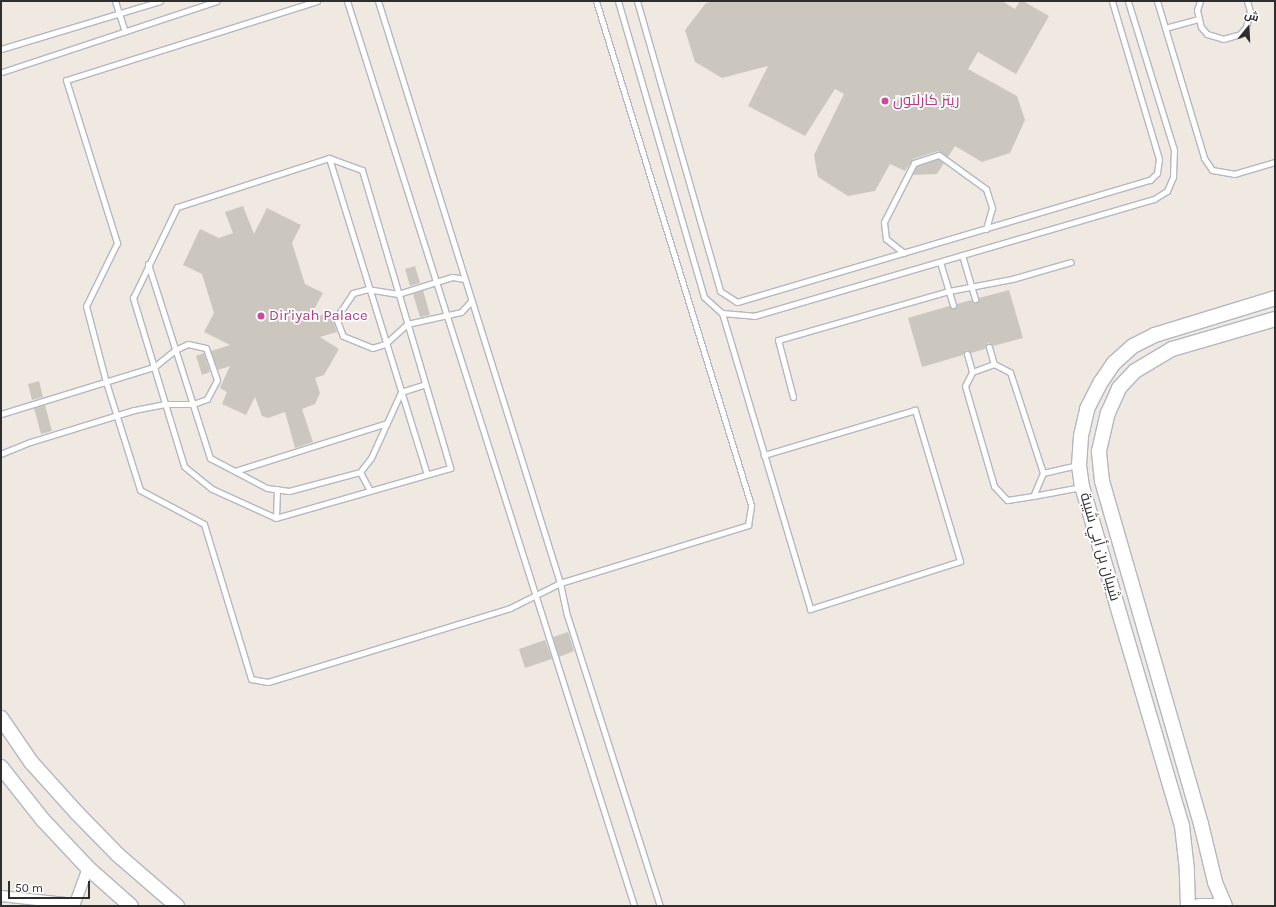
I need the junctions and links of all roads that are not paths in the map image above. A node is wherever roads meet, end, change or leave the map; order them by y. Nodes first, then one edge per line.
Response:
1 (115, 1) edge
2 (160, 1) edge
3 (218, 1) edge
4 (317, 1) edge
5 (347, 1) edge
6 (378, 1) edge
7 (596, 1) edge
8 (618, 1) edge
9 (637, 1) edge
10 (1112, 1) edge
11 (1128, 1) edge
12 (1157, 1) edge
13 (1200, 1) edge
14 (1247, 1) edge
15 (119, 14) junction
16 (1198, 19) junction
17 (1165, 28) junction
18 (125, 31) junction
19 (1, 49) edge
20 (2, 72) dead end
21 (329, 158) junction
22 (1275, 162) edge
23 (986, 228) junction
24 (904, 253) junction
25 (962, 255) junction
26 (940, 262) junction
27 (1071, 262) dead end
28 (148, 264) junction
29 (465, 279) junction
30 (436, 282) junction
31 (971, 286) junction
32 (368, 289) junction
33 (949, 291) junction
34 (398, 294) junction
35 (1275, 298) edge
36 (975, 299) dead end
37 (472, 300) junction
38 (953, 305) dead end
39 (722, 313) junction
40 (447, 315) junction
41 (1275, 319) edge
42 (407, 324) junction
43 (385, 344) junction
44 (989, 347) dead end
45 (175, 350) junction
46 (967, 354) dead end
47 (994, 364) junction
48 (154, 367) junction
49 (972, 372) junction
50 (106, 382) junction
51 (425, 384) junction
52 (401, 392) junction
53 (793, 397) dead end
54 (165, 404) junction
55 (193, 404) junction
56 (1, 414) edge
57 (116, 416) junction
58 (387, 423) junction
59 (1, 454) edge
60 (764, 456) junction
61 (1079, 465) junction
62 (235, 471) junction
63 (360, 472) junction
64 (1043, 473) junction
65 (427, 474) junction
66 (1082, 487) junction
67 (277, 489) junction
68 (370, 491) junction
69 (1033, 496) junction
70 (276, 518) junction
71 (560, 583) junction
72 (536, 595) junction
73 (1, 718) edge
74 (1, 767) edge
75 (88, 868) junction
76 (1, 896) edge
77 (74, 905) edge
78 (131, 906) edge
79 (177, 906) edge
80 (634, 906) edge
81 (660, 906) edge
82 (1188, 906) edge
83 (1199, 906) edge
84 (1218, 906) edge
85 (1225, 906) edge

1 - 15 lane
2 - 15 lane
3 - 18 lane
4 - 50 lane
5 - 30 lane
6 - 29 lane
7 - 71 lane
8 - 39 lane
9 - 24 lane
10 - 23 lane
11 - 25 lane
12 - 17 lane
13 - 16 lane
14 - 16 lane
15 - 18 lane
15 - 19 lane
16 - 17 lane
17 - 22 lane
18 - 20 lane
21 - 28 lane
21 - 32 lane
21 - 34 lane
23 - 24 lane
23 - 24 lane
25 - 26 lane
25 - 31 lane
26 - 33 lane
26 - 39 lane
27 - 31 lane
28 - 45 lane
28 - 48 lane
29 - 30 lane
29 - 37 lane
30 - 34 lane
30 - 40 lane
31 - 33 lane
31 - 36 lane
32 - 34 lane
32 - 43 lane
32 - 43 lane
33 - 38 lane
33 - 53 lane
34 - 42 lane
35 - 61 street, شيبان بن أبي شيبة
37 - 40 lane
37 - 71 lane
39 - 60 lane
40 - 42 lane
40 - 72 lane
41 - 85 street, شيبان بن أبي شيبة
42 - 43 lane
42 - 51 lane
43 - 52 lane
44 - 47 lane
45 - 48 lane
45 - 55 lane
45 - 55 lane
46 - 49 lane
47 - 49 lane
47 - 64 lane
48 - 50 lane
48 - 54 lane
49 - 69 lane
50 - 56 lane
50 - 57 lane
51 - 52 lane
51 - 65 lane
52 - 58 lane
52 - 65 lane
54 - 55 lane
54 - 57 lane
54 - 70 lane
55 - 62 lane
57 - 59 lane
57 - 72 lane
58 - 62 lane
58 - 63 lane
60 - 60 lane
61 - 64 lane
61 - 66 street, شيبان بن أبي شيبة
62 - 67 lane
63 - 67 lane
63 - 68 lane
64 - 69 lane
65 - 68 lane
66 - 69 lane
66 - 82 street, شيبان بن أبي شيبة
67 - 70 lane
68 - 70 lane
71 - 72 lane
71 - 81 lane
72 - 80 lane
73 - 79 street
74 - 75 street
75 - 77 street
75 - 78 street
76 - 77 street
83 - 84 street

